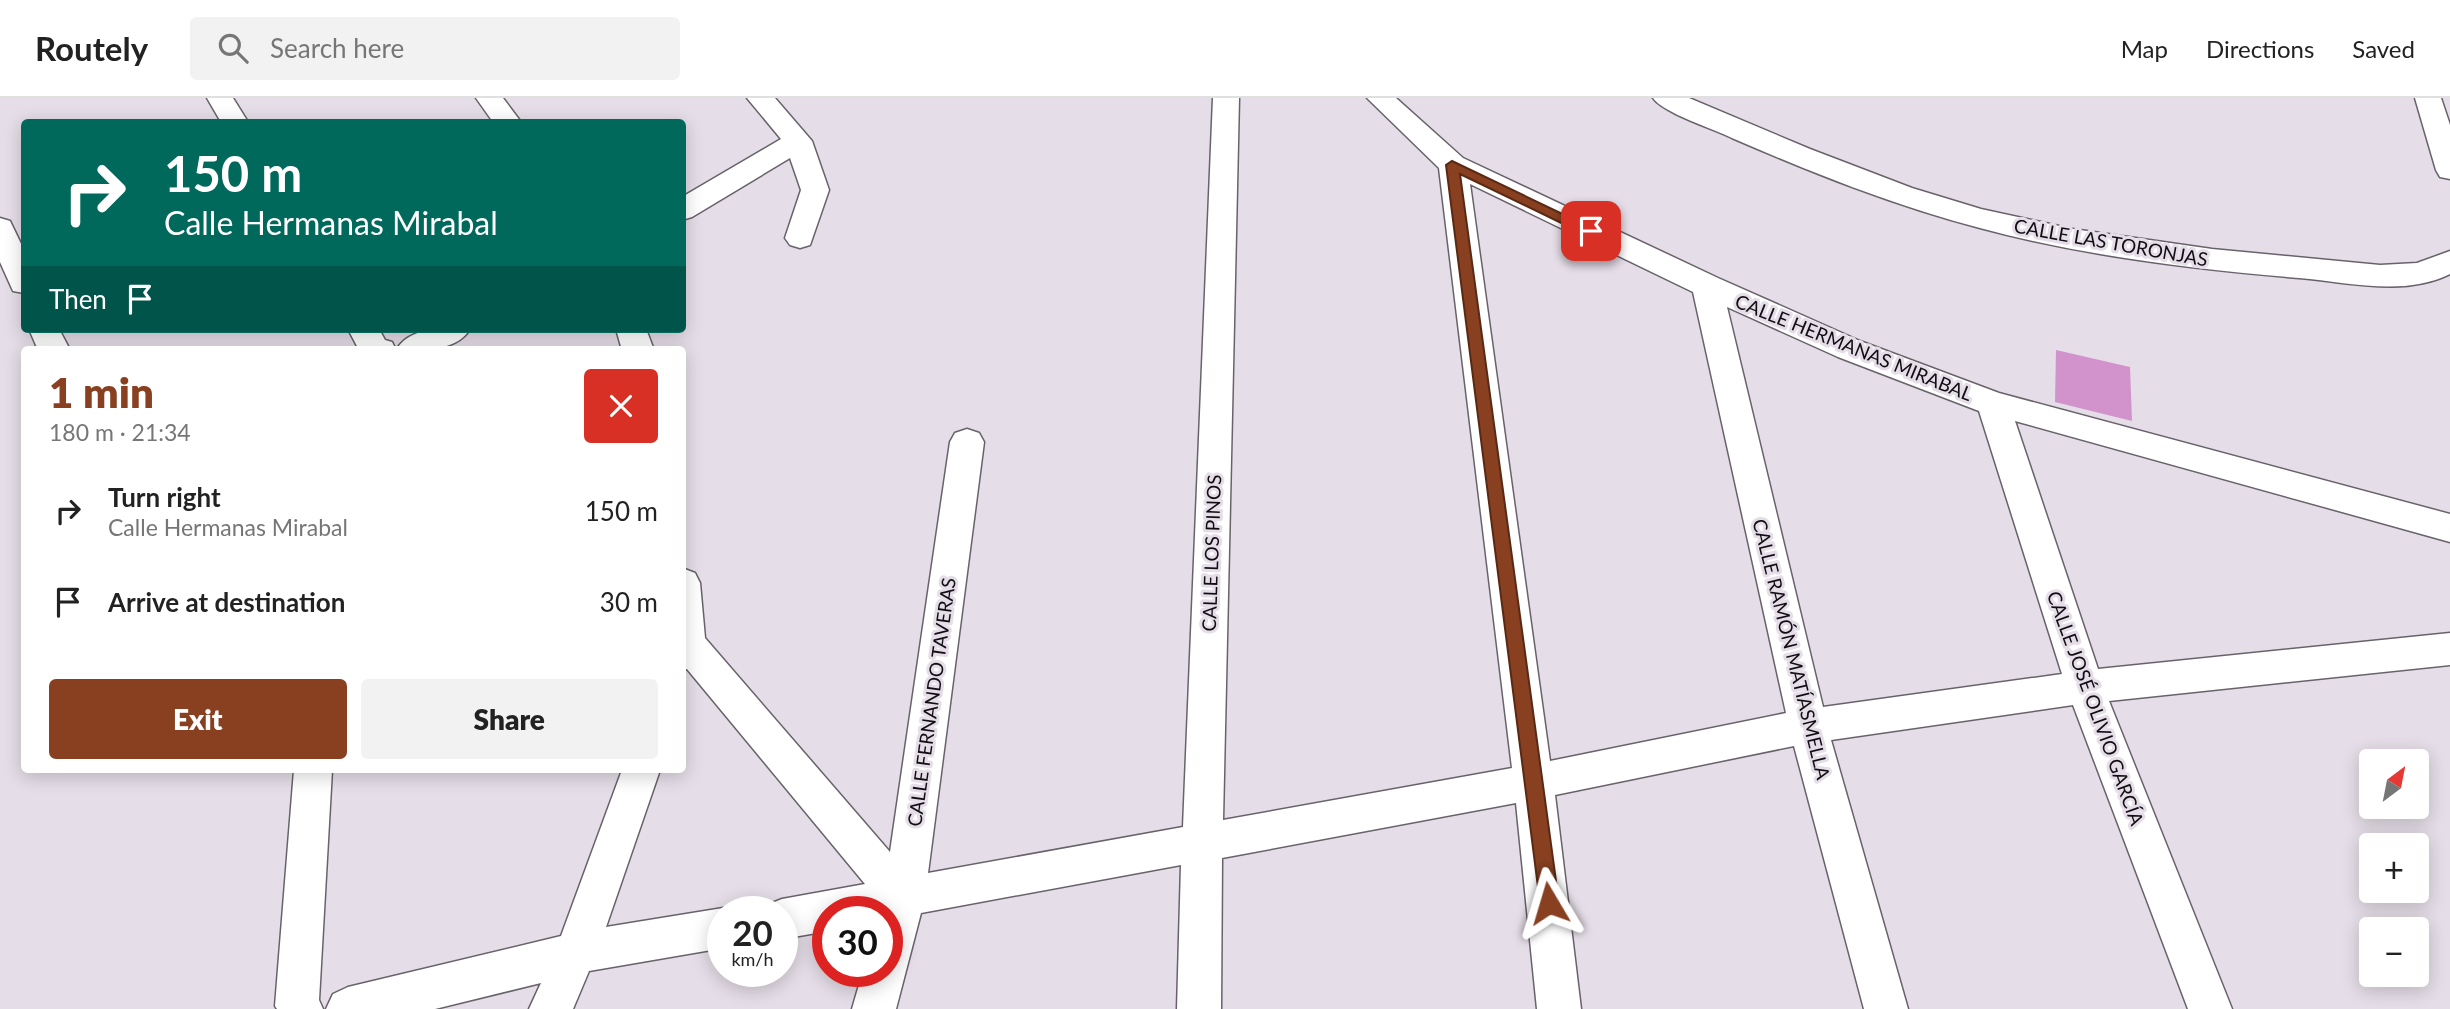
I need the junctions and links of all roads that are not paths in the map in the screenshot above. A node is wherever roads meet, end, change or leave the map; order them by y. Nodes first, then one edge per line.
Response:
1 (219, 98) edge
2 (489, 98) edge
3 (760, 98) edge
4 (1226, 98) edge
5 (1380, 98) edge
6 (1666, 98) edge
7 (2428, 98) edge
8 (232, 119) edge
9 (505, 119) edge
10 (798, 141) junction
11 (1452, 165) junction
12 (2450, 170) edge
13 (686, 208) edge
14 (0, 228) edge
15 (800, 238) dead end
16 (2450, 261) edge
17 (21, 277) edge
18 (1707, 286) junction
19 (447, 333) edge
20 (420, 346) edge
21 (1993, 403) junction
22 (967, 442) dead end
23 (2450, 528) edge
24 (2450, 649) edge
25 (686, 650) edge
26 (2085, 687) junction
27 (1808, 726) junction
28 (313, 773) edge
29 (640, 773) edge
30 (1533, 782) junction
31 (1202, 843) junction
32 (904, 899) junction
33 (903, 903) edge
34 (798, 916) edge
35 (707, 931) edge
36 (576, 953) junction
37 (880, 987) edge
38 (301, 1009) edge
39 (348, 1009) edge
40 (551, 1009) edge
41 (874, 1009) edge
42 (1199, 1009) edge
43 (1559, 1009) edge
44 (1886, 1009) edge
45 (2210, 1009) edge

1 - 8 street
2 - 9 street
3 - 10 street
4 - 31 street, CALLE LOS PINOS
5 - 11 street, CALLE HERMANAS MIRABAL
6 - 16 street, CALLE LAS TORONJAS
7 - 12 street
10 - 13 street
10 - 15 street
11 - 18 street, CALLE HERMANAS MIRABAL
11 - 30 street
14 - 17 street
18 - 21 street, CALLE HERMANAS MIRABAL
18 - 27 street, CALLE RAMÓN MATÍASMELLA
19 - 20 street
21 - 23 street, CALLE HERMANAS MIRABAL
21 - 26 street, CALLE JOSÉ OLIVIO GARCÍA
22 - 32 street, CALLE FERNANDO TAVERAS
24 - 26 street
25 - 32 street
26 - 27 street
26 - 45 street, CALLE JOSÉ OLIVIO GARCÍA
27 - 30 street
27 - 44 street, CALLE RAMÓN MATÍASMELLA
28 - 38 street
29 - 36 street
30 - 31 street
30 - 43 street
31 - 32 street
31 - 42 street, CALLE LOS PINOS
32 - 33 street, CALLE FERNANDO TAVERAS
32 - 34 street
35 - 36 street
36 - 39 street
36 - 40 street
37 - 41 street

